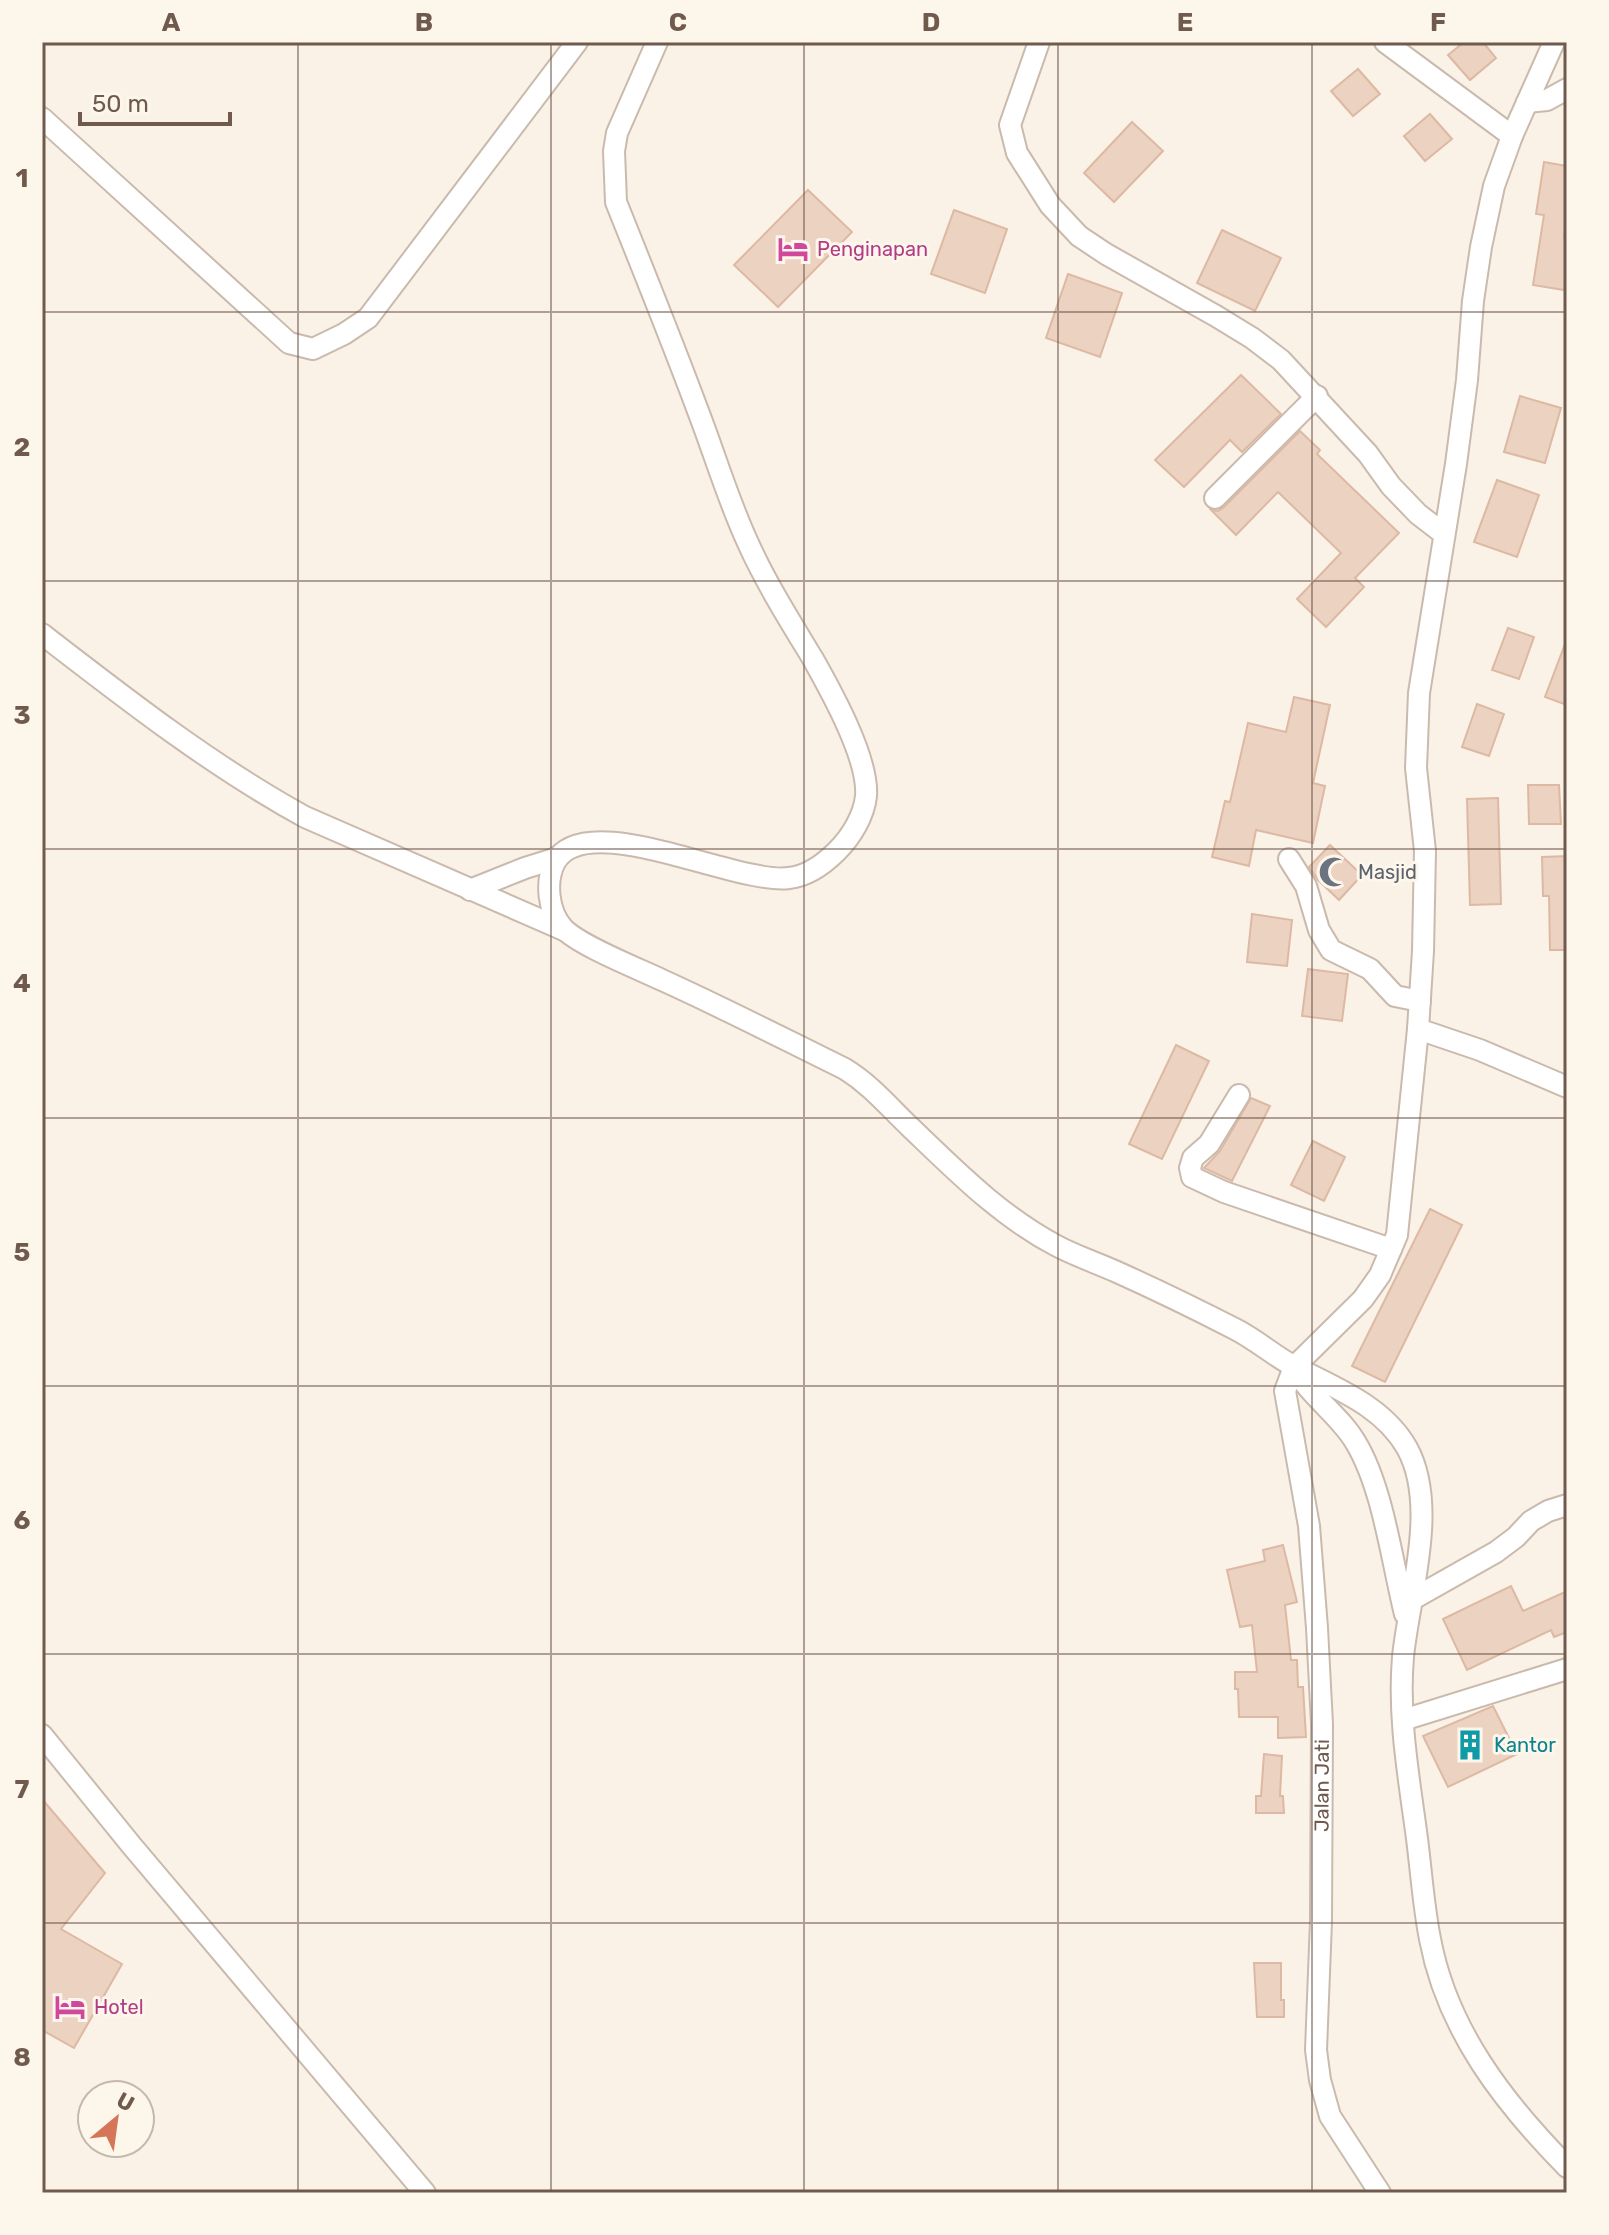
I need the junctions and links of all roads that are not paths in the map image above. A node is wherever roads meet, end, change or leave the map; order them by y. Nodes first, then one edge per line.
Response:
1 (577, 42) edge
2 (657, 42) edge
3 (1039, 42) edge
4 (1385, 42) edge
5 (1554, 42) edge
6 (1567, 89) edge
7 (1527, 102) junction
8 (42, 118) edge
9 (1512, 136) junction
10 (1317, 396) junction
11 (1215, 498) dead end
12 (1444, 534) junction
13 (42, 634) edge
14 (557, 858) junction
15 (1289, 859) dead end
16 (470, 890) junction
17 (564, 930) junction
18 (1420, 1001) junction
19 (1418, 1029) junction
20 (1567, 1087) edge
21 (1239, 1095) dead end
22 (1391, 1249) junction
23 (1294, 1367) junction
24 (1567, 1505) edge
25 (1411, 1600) junction
26 (1407, 1622) junction
27 (1567, 1669) edge
28 (1403, 1720) junction
29 (42, 1735) edge
30 (1567, 2167) edge
31 (425, 2193) edge
32 (1380, 2193) edge

1 - 8 street
2 - 14 street
3 - 10 street
4 - 9 street
5 - 7 street
6 - 7 street
7 - 9 street
9 - 12 street
10 - 11 street
10 - 12 street
12 - 18 street
13 - 16 street
14 - 16 street
14 - 17 street
15 - 18 street
16 - 17 street
17 - 23 street
18 - 19 street
19 - 20 street
19 - 22 street
21 - 22 street
22 - 23 street
23 - 25 street
23 - 26 street
23 - 32 street, Jalan Jati
24 - 25 street
25 - 26 street
26 - 28 street
27 - 28 street
28 - 30 street
29 - 31 street

